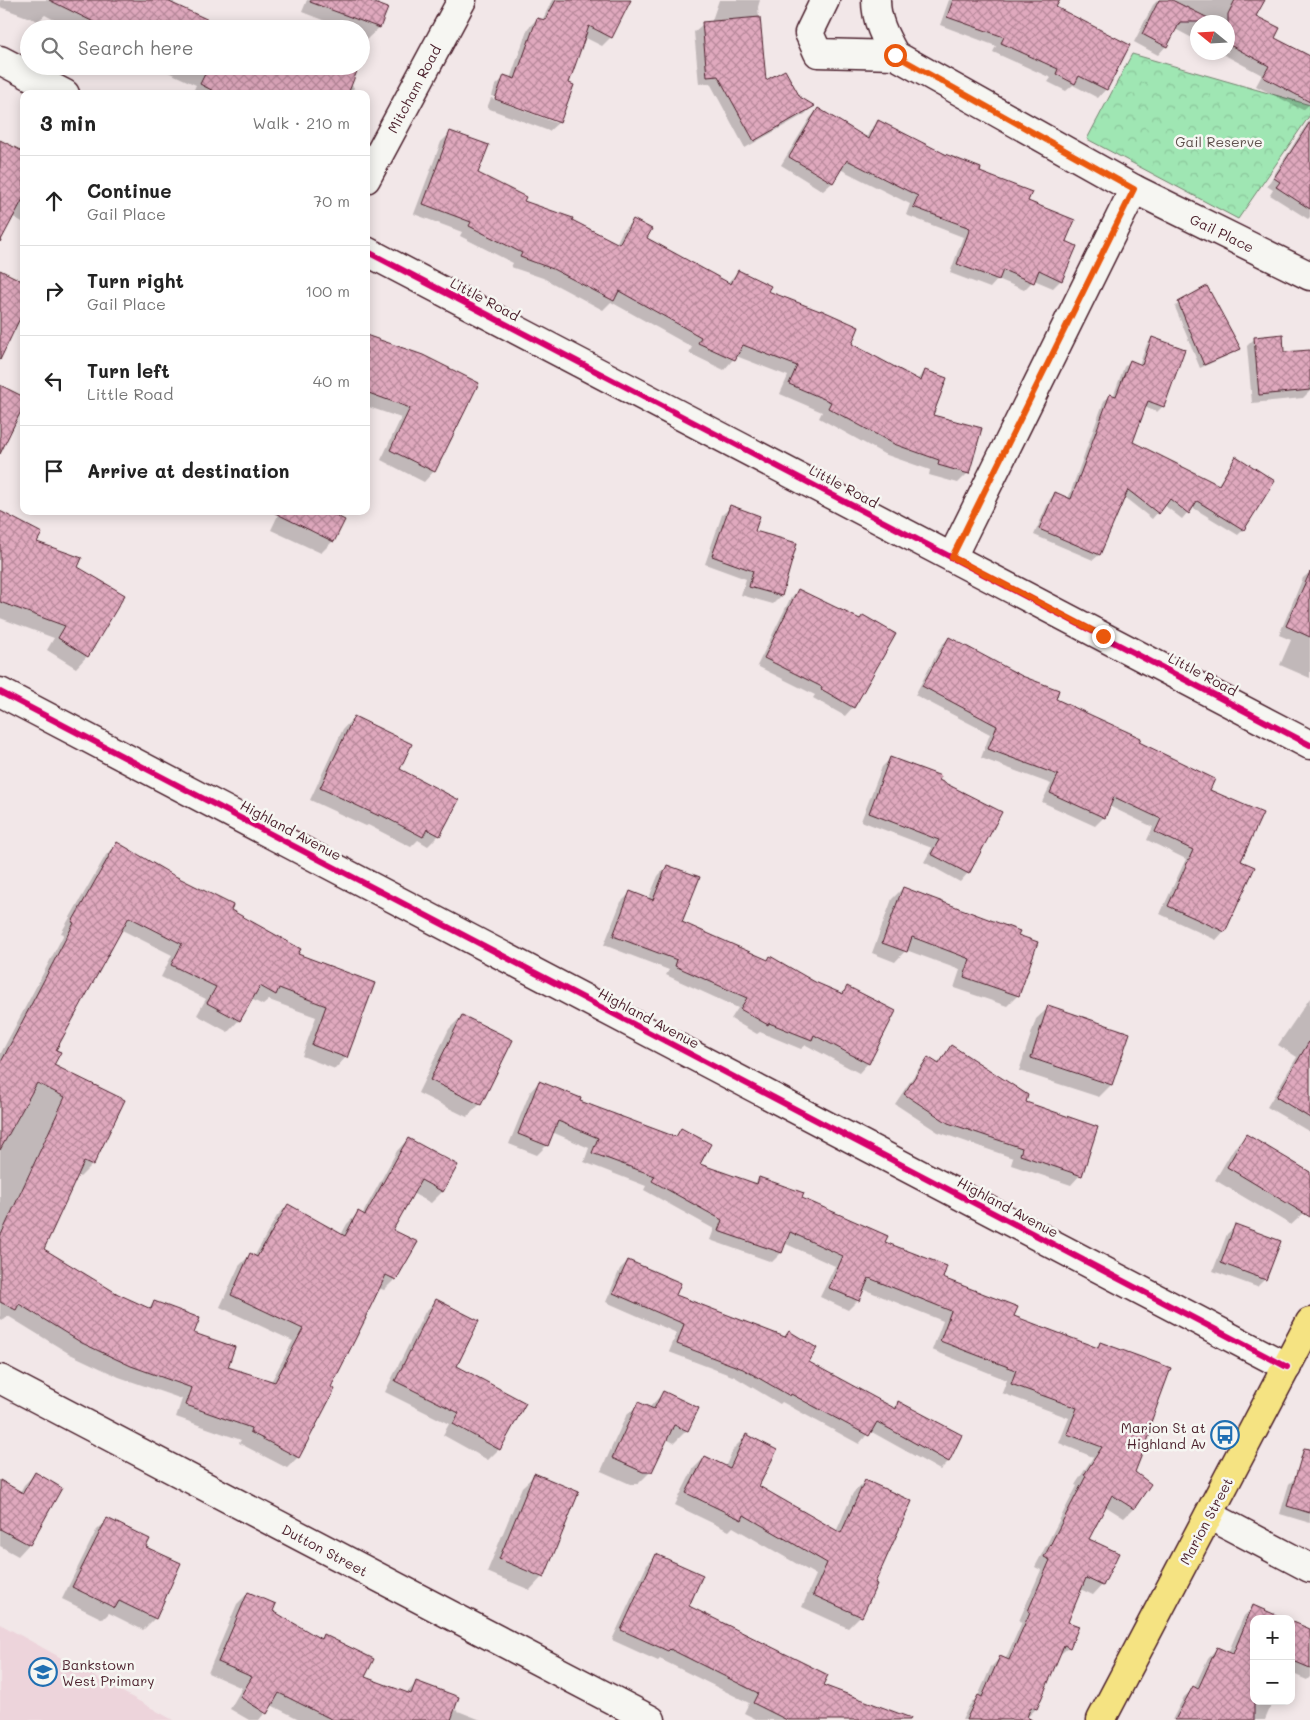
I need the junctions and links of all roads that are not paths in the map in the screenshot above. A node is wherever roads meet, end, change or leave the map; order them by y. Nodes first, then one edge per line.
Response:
1 (462, 0) edge
2 (825, 0) edge
3 (876, 0) edge
4 (895, 55) junction
5 (0, 60) edge
6 (20, 70) edge
7 (29, 75) edge
8 (57, 90) edge
9 (370, 172) edge
10 (1134, 189) junction
11 (370, 253) edge
12 (1310, 276) edge
13 (952, 557) junction
14 (0, 692) edge
15 (1310, 745) edge
16 (1310, 1322) edge
17 (1287, 1367) junction
18 (0, 1380) edge
19 (1209, 1515) junction
20 (1310, 1568) edge
21 (651, 1720) edge
22 (1101, 1720) edge

1 - 9 street, Mitcham Road
2 - 4 street, Gail Place
3 - 4 street
4 - 10 street, Gail Place
5 - 6 street
7 - 8 street
10 - 12 street, Gail Place
10 - 13 street
11 - 13 street, Little Road
13 - 15 street, Little Road
14 - 17 street, Highland Avenue
16 - 17 main road, Marion Street
17 - 19 main road, Marion Street
18 - 21 street, Dutton Street
19 - 20 street
19 - 22 main road, Marion Street

